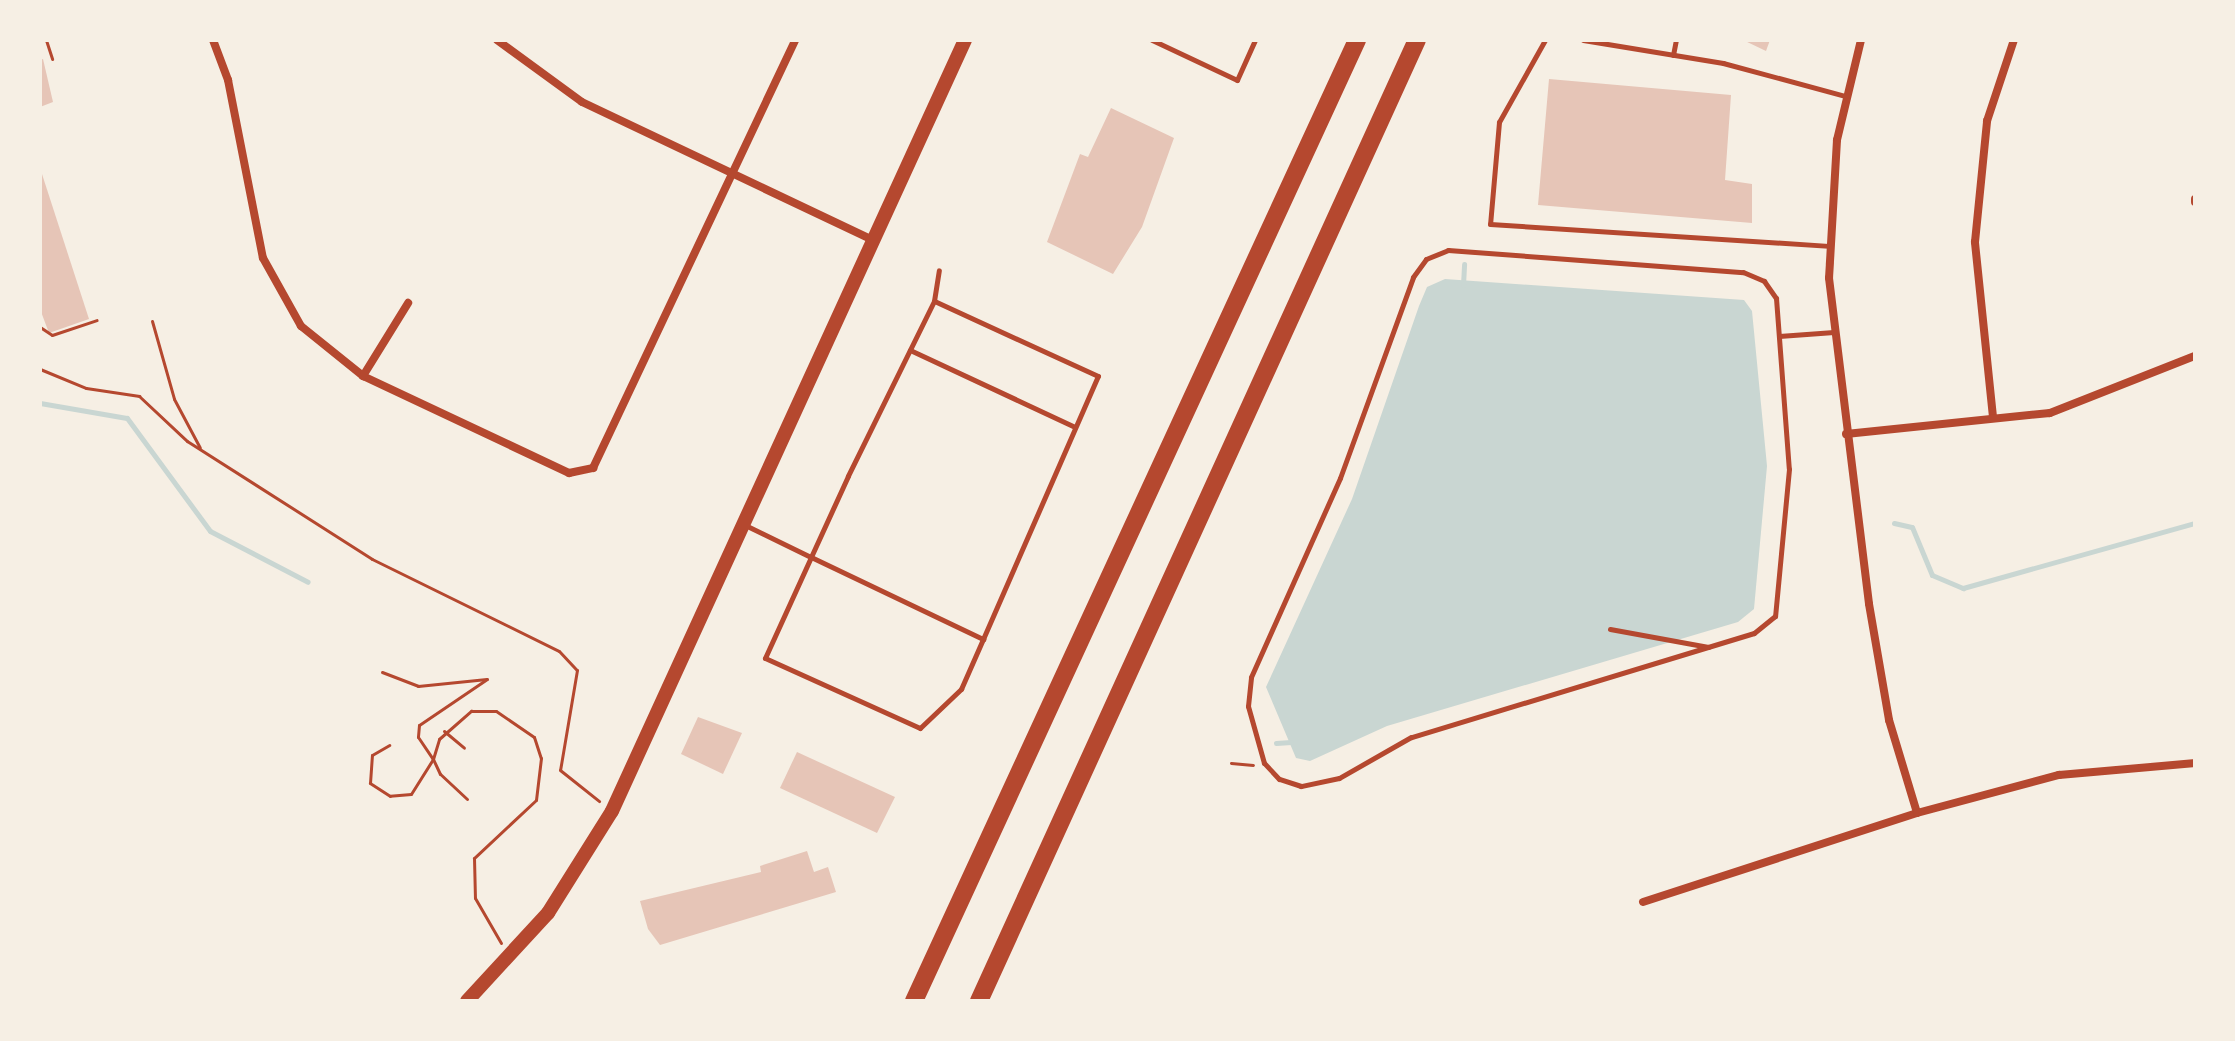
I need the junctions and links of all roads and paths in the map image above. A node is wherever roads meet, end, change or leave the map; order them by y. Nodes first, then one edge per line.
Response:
1 (46, 40) edge
2 (213, 40) edge
3 (497, 40) edge
4 (795, 40) edge
5 (965, 40) edge
6 (1152, 40) edge
7 (1255, 40) edge
8 (1357, 40) edge
9 (1417, 40) edge
10 (1545, 40) edge
11 (1583, 40) edge
12 (1676, 40) edge
13 (1861, 40) edge
14 (2014, 40) edge
15 (1673, 55) junction
16 (52, 59) dead end
17 (1845, 96) junction
18 (732, 173) junction
19 (872, 240) junction
20 (1828, 246) junction
21 (939, 270) dead end
22 (934, 301) junction
23 (408, 303) dead end
24 (97, 320) dead end
25 (152, 321) dead end
26 (40, 327) edge
27 (1834, 332) junction
28 (1779, 336) junction
29 (910, 350) junction
30 (2195, 356) edge
31 (40, 369) edge
32 (363, 376) junction
33 (1993, 417) junction
34 (1075, 427) junction
35 (1846, 434) junction
36 (202, 451) junction
37 (740, 523) junction
38 (811, 557) junction
39 (1610, 629) dead end
40 (983, 639) junction
41 (1708, 647) junction
42 (382, 672) dead end
43 (444, 731) junction
44 (389, 745) dead end
45 (464, 748) dead end
46 (433, 759) junction
47 (1231, 763) dead end
48 (1264, 763) junction
49 (2195, 763) edge
50 (467, 799) dead end
51 (612, 811) junction
52 (1917, 813) junction
53 (1643, 902) dead end
54 (509, 957) junction
55 (467, 1001) edge
56 (914, 1001) edge
57 (979, 1001) edge

1 - 16 path
2 - 32 street
3 - 18 street
4 - 18 street
5 - 19 main road
6 - 7 lane
8 - 56 highway
9 - 57 highway
10 - 20 lane
11 - 15 lane
12 - 15 lane
13 - 17 street
14 - 33 street
15 - 17 lane
17 - 20 street
18 - 19 street
18 - 32 street
19 - 37 main road
20 - 27 street
21 - 22 lane
22 - 29 lane
22 - 34 lane
23 - 32 street
24 - 26 path
25 - 36 path
27 - 28 lane
27 - 35 street
28 - 41 lane
28 - 48 lane
29 - 34 lane
29 - 38 lane
30 - 33 street
31 - 36 path
33 - 35 street
34 - 40 lane
35 - 52 street
36 - 51 path
37 - 38 lane
37 - 51 main road
38 - 40 lane
38 - 40 lane
39 - 41 lane
41 - 48 lane
42 - 46 path
43 - 45 path
43 - 46 path
43 - 54 path
44 - 46 path
46 - 50 path
47 - 48 path
49 - 52 street
51 - 54 main road
52 - 53 street
54 - 55 main road

